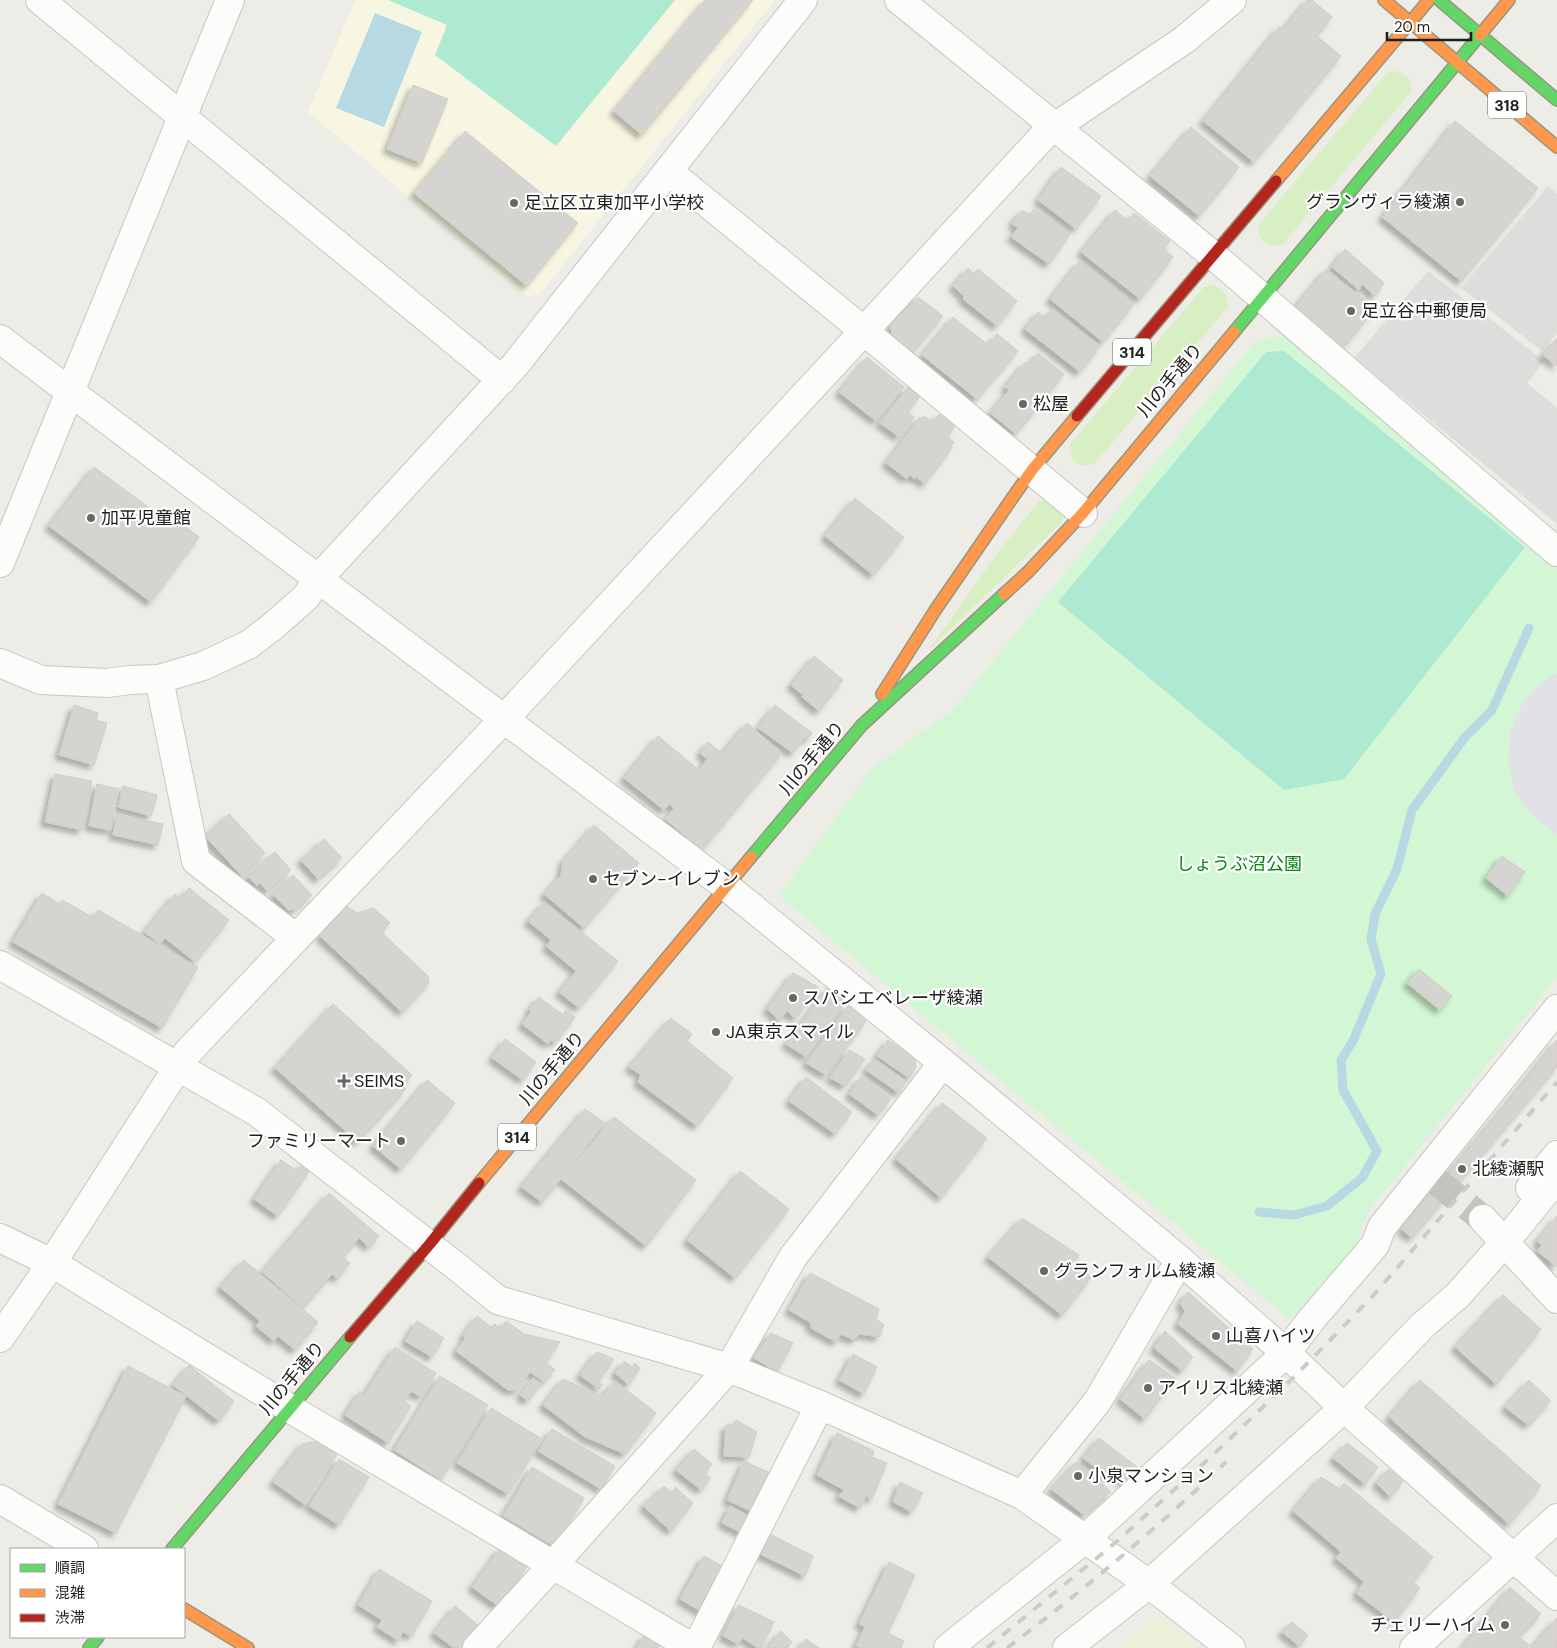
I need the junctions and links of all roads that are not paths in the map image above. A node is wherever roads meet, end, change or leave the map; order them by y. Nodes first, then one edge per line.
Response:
1 (40, 0) edge
2 (230, 0) edge
3 (803, 0) edge
4 (899, 0) edge
5 (1232, 0) edge
6 (1384, 0) edge
7 (1429, 0) edge
8 (1439, 0) edge
9 (1509, 0) edge
10 (1410, 22) junction
11 (1480, 35) junction
12 (1457, 63) junction
13 (1557, 100) edge
14 (183, 117) junction
15 (1055, 127) junction
16 (1557, 147) edge
17 (668, 171) junction
18 (1214, 256) junction
19 (1262, 297) junction
20 (864, 331) junction
21 (0, 339) edge
22 (502, 380) junction
23 (70, 391) junction
24 (1032, 470) junction
25 (1083, 513) junction
26 (1557, 552) edge
27 (0, 563) edge
28 (318, 579) junction
29 (0, 663) edge
30 (159, 679) junction
31 (504, 719) junction
32 (862, 724) junction
33 (726, 887) junction
34 (296, 938) junction
35 (0, 965) edge
36 (1557, 1009) edge
37 (942, 1063) junction
38 (179, 1067) junction
39 (1557, 1155) edge
40 (1557, 1178) edge
41 (1494, 1231) junction
42 (0, 1238) edge
43 (429, 1245) junction
44 (1180, 1260) junction
45 (52, 1263) junction
46 (1557, 1299) edge
47 (0, 1338) edge
48 (1286, 1353) junction
49 (729, 1368) junction
50 (820, 1405) junction
51 (289, 1408) junction
52 (1344, 1408) junction
53 (1022, 1496) junction
54 (0, 1499) edge
55 (1557, 1518) edge
56 (1085, 1539) junction
57 (82, 1548) edge
58 (173, 1548) edge
59 (1513, 1558) junction
60 (553, 1565) junction
61 (1149, 1584) junction
62 (1557, 1596) edge
63 (185, 1610) edge
64 (97, 1638) edge
65 (89, 1648) edge
66 (248, 1648) edge
67 (477, 1648) edge
68 (694, 1648) edge
69 (948, 1648) edge
70 (1067, 1648) edge
71 (1231, 1648) edge
72 (1414, 1648) edge

1 - 14 street
2 - 14 street
3 - 17 street
4 - 15 street
5 - 15 street
6 - 10 main road, 318
7 - 10 main road, 川の手通り / 314
8 - 11 main road, 318
9 - 11 main road, 川の手通り
10 - 12 main road, 318
10 - 18 main road, 川の手通り / 314
11 - 12 main road, 川の手通り / 314
11 - 13 main road, 318
12 - 16 main road, 318
12 - 19 main road, 川の手通り / 314
14 - 22 street
14 - 23 street
15 - 18 street
15 - 20 street
17 - 20 street
17 - 22 street
18 - 19 street
18 - 24 main road, 川の手通り / 314
19 - 25 main road, 川の手通り / 314
19 - 26 street
20 - 24 street
20 - 31 street
21 - 23 street
22 - 28 street
23 - 27 street
23 - 28 street
24 - 25 street
24 - 32 main road, 川の手通り / 314
25 - 32 main road, 川の手通り / 314
28 - 30 street
28 - 31 street
29 - 30 street
30 - 34 street
31 - 33 street
31 - 34 street
32 - 33 main road, 川の手通り / 314
33 - 37 street
33 - 43 main road, 川の手通り / 314
34 - 38 street
35 - 38 street
36 - 48 street
37 - 44 street
37 - 49 street
38 - 43 street
38 - 45 street
39 - 41 street
40 - 41 street
41 - 46 street
41 - 52 street
42 - 45 street
43 - 49 street
43 - 51 main road, 川の手通り / 314
44 - 48 street
44 - 53 street
45 - 47 street
45 - 51 street
48 - 52 street
48 - 56 street
49 - 50 street
49 - 60 street
50 - 53 street
50 - 68 street
51 - 58 main road, 川の手通り / 314
51 - 60 street
52 - 59 street
52 - 61 street
53 - 56 street
54 - 57 street
55 - 59 street
56 - 61 street
56 - 69 street
59 - 62 street
59 - 72 street
60 - 67 street
60 - 68 street
61 - 70 street
61 - 71 street
63 - 66 main road
64 - 65 main road

